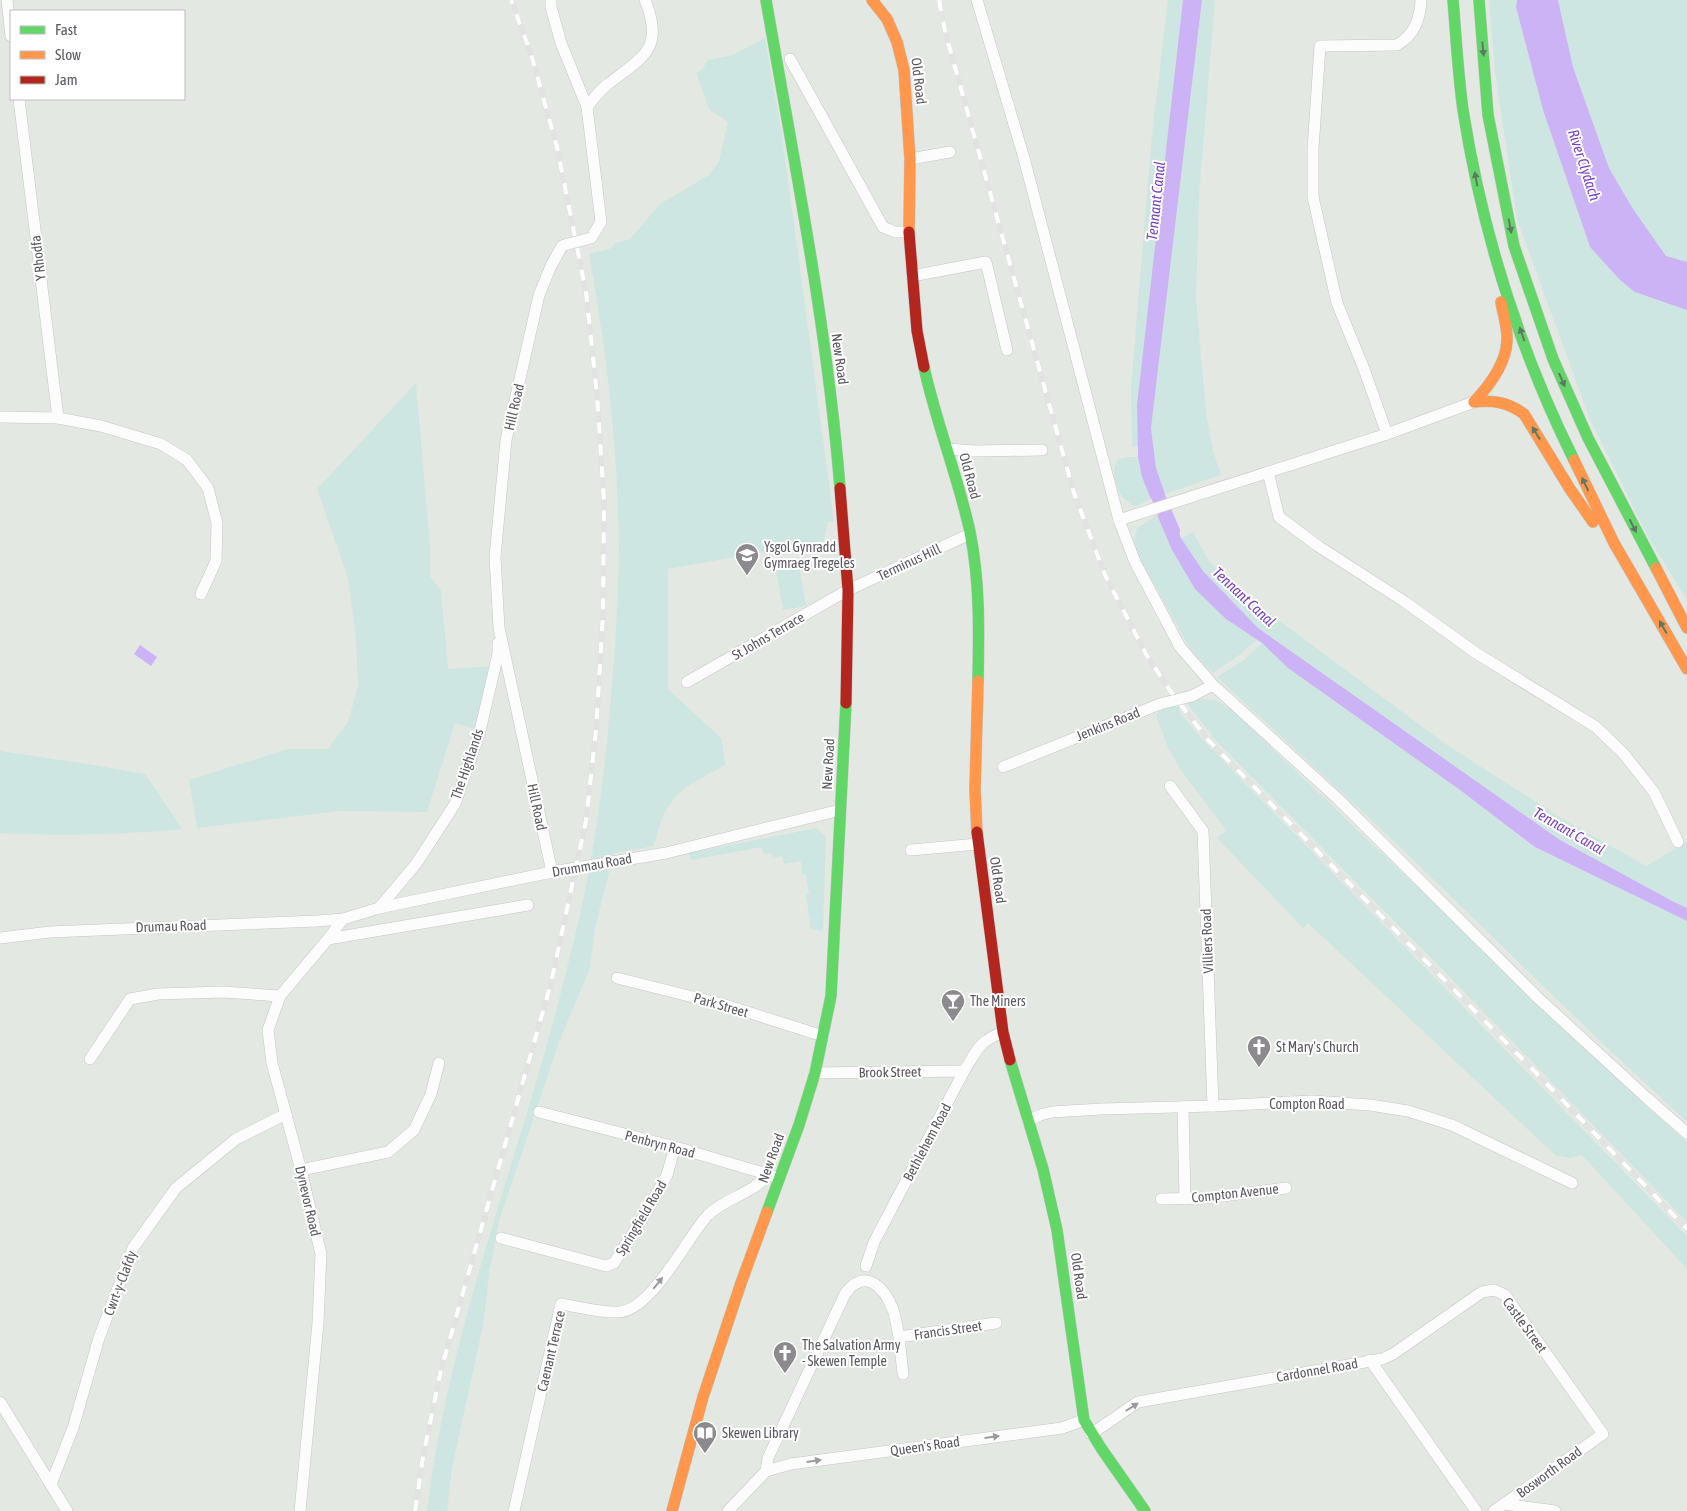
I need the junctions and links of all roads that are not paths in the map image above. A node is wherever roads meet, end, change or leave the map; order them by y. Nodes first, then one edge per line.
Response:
1 (7, 0) edge
2 (552, 0) edge
3 (645, 0) edge
4 (766, 0) edge
5 (872, 0) edge
6 (977, 0) edge
7 (1421, 0) edge
8 (1453, 0) edge
9 (1479, 0) edge
10 (10, 27) edge
11 (790, 59) dead end
12 (19, 100) edge
13 (587, 107) junction
14 (950, 152) dead end
15 (910, 159) junction
16 (909, 232) junction
17 (1499, 269) junction
18 (912, 276) junction
19 (1007, 350) dead end
20 (1474, 402) junction
21 (0, 418) edge
22 (58, 418) junction
23 (1387, 434) junction
24 (947, 449) junction
25 (1042, 450) dead end
26 (1268, 472) junction
27 (1119, 520) junction
28 (970, 534) junction
29 (1614, 543) junction
30 (848, 590) junction
31 (201, 594) dead end
32 (498, 628) junction
33 (1687, 628) edge
34 (1687, 669) edge
35 (687, 682) dead end
36 (1213, 685) junction
37 (1003, 767) dead end
38 (1170, 786) dead end
39 (840, 810) junction
40 (1678, 842) dead end
41 (978, 844) junction
42 (911, 850) dead end
43 (552, 872) junction
44 (528, 905) dead end
45 (379, 908) junction
46 (343, 919) junction
47 (0, 938) edge
48 (328, 939) junction
49 (617, 978) dead end
50 (280, 996) junction
51 (1004, 1032) junction
52 (823, 1036) junction
53 (90, 1059) dead end
54 (439, 1063) dead end
55 (964, 1071) junction
56 (815, 1072) junction
57 (1213, 1106) junction
58 (1183, 1107) junction
59 (539, 1112) dead end
60 (286, 1114) junction
61 (1028, 1121) junction
62 (1687, 1133) edge
63 (675, 1147) junction
64 (301, 1170) junction
65 (774, 1177) junction
66 (1572, 1183) dead end
67 (1286, 1188) dead end
68 (1161, 1199) dead end
69 (1185, 1199) junction
70 (501, 1238) dead end
71 (866, 1266) dead end
72 (996, 1323) dead end
73 (899, 1337) junction
74 (1370, 1360) junction
75 (903, 1374) dead end
76 (0, 1402) edge
77 (1084, 1420) junction
78 (1091, 1434) junction
79 (1603, 1434) joint
80 (766, 1471) junction
81 (50, 1484) junction
82 (1499, 1508) edge
83 (67, 1511) edge
84 (300, 1511) edge
85 (514, 1511) edge
86 (672, 1511) edge
87 (728, 1511) edge
88 (1144, 1511) edge
89 (1476, 1511) edge
90 (1555, 1511) edge

1 - 10 street
2 - 13 street, Hill Road
3 - 13 street
4 - 30 main road, New Road
5 - 15 main road, Old Road
6 - 27 street
7 - 23 street
17 -> 8 main road
9 -> 33 main road
11 - 16 street
12 - 22 street, Y Rhodfa
13 - 32 street, Hill Road, bridge
14 - 15 street
15 - 16 main road, Old Road
16 - 18 main road, Old Road
17 - 20 main road
29 -> 17 main road
18 - 19 street
18 - 24 main road, Old Road
20 - 23 street
29 -> 20 main road
21 - 22 street
22 - 31 street
23 - 26 street
24 - 25 street
24 - 28 main road, Old Road
26 - 27 street
26 - 40 street
27 - 36 street
28 - 30 street, Terminus Hill
28 - 41 main road, Old Road
34 -> 29 main road
30 - 35 street, St Johns Terrace
30 - 39 main road, New Road
32 - 43 street, Hill Road
32 - 45 street, The Highlands
36 - 37 street, Jenkins Road, bridge
36 - 62 street
38 - 57 street, Villiers Road
39 - 43 street, Drummau Road
39 - 52 main road, New Road
41 - 42 street
41 - 51 main road, Old Road
43 - 45 street, Drummau Road
44 - 48 street
45 - 46 street, Drummau Road
46 - 47 street, Drumau Road
46 - 48 street, Dynevor Road
48 - 50 street, Dynevor Road
49 - 52 street, Park Street
50 - 53 street
50 - 60 street, Dynevor Road
51 - 55 street, Bethlehem Road
51 - 61 main road, Old Road
52 - 56 main road, New Road
54 - 64 street
55 - 56 street, Brook Street
55 - 71 street, Bethlehem Road
56 - 65 main road, New Road
57 - 58 street, Compton Road
57 - 66 street, Compton Road
58 - 61 street, Compton Road
58 - 69 street, Compton Avenue
59 - 63 street, Penbryn Road
60 - 64 street, Dynevor Road
60 - 81 street, Cwrt-y-Clafdy
61 - 77 main road, Old Road
63 - 65 street, Penbryn Road
63 - 70 street, Springfield Road
64 - 84 street, Dynevor Road
85 -> 65 street, Caenant Terrace
65 - 86 main road, New Road
67 - 69 street, Compton Avenue
68 - 69 street, Compton Avenue
72 - 73 street, Francis Street
73 - 75 street, Francis Street
73 - 80 street, Francis Street
78 -> 74 street, Cardonnel Road
74 - 79 street, Castle Street
74 - 89 street, Cardonnel Road
76 - 81 street
77 - 78 main road, Old Road
80 -> 77 street, Queen's Road
78 - 88 main road, Old Road
79 - 82 street, Bosworth Road
80 - 87 street
81 - 83 street
82 - 90 street

